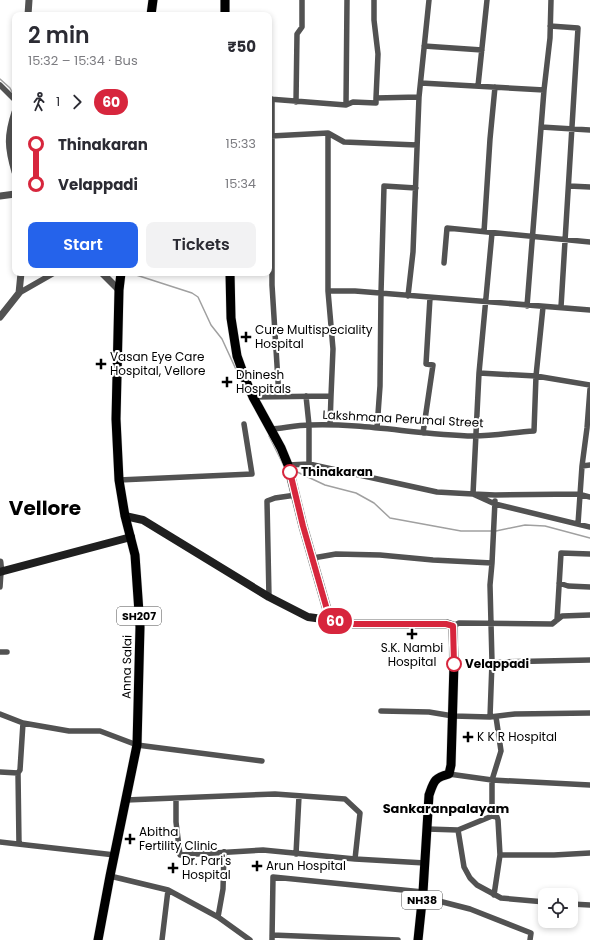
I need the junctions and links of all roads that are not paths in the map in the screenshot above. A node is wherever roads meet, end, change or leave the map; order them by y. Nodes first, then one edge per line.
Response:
1 (29, 0) edge
2 (153, 0) edge
3 (225, 0) edge
4 (302, 0) edge
5 (347, 0) edge
6 (374, 0) edge
7 (429, 0) edge
8 (487, 0) edge
9 (551, 0) edge
10 (28, 12) edge
11 (151, 12) edge
12 (225, 12) edge
13 (550, 26) junction
14 (424, 46) junction
15 (482, 50) junction
16 (421, 83) junction
17 (0, 85) edge
18 (478, 86) junction
19 (495, 87) junction
20 (544, 90) junction
21 (12, 97) edge
22 (419, 97) junction
23 (376, 98) junction
24 (272, 99) edge
25 (296, 102) junction
26 (346, 105) junction
27 (12, 122) edge
28 (541, 127) junction
29 (573, 129) junction
30 (590, 130) edge
31 (328, 133) junction
32 (272, 136) edge
33 (418, 145) junction
34 (12, 160) edge
35 (570, 186) junction
36 (590, 187) edge
37 (416, 188) junction
38 (12, 194) edge
39 (0, 196) edge
40 (484, 232) junction
41 (492, 233) junction
42 (533, 237) junction
43 (566, 240) junction
44 (590, 242) edge
45 (444, 263) dead end
46 (21, 276) edge
47 (49, 276) edge
48 (105, 276) edge
49 (120, 276) edge
50 (230, 276) edge
51 (272, 276) edge
52 (119, 290) junction
53 (328, 291) junction
54 (19, 293) junction
55 (381, 293) junction
56 (408, 296) junction
57 (430, 298) junction
58 (485, 302) junction
59 (527, 306) junction
60 (543, 307) junction
61 (561, 307) junction
62 (590, 310) edge
63 (0, 317) edge
64 (479, 373) junction
65 (536, 376) junction
66 (590, 385) edge
67 (590, 389) edge
68 (306, 396) junction
69 (331, 396) junction
70 (253, 397) junction
71 (280, 397) junction
72 (244, 424) dead end
73 (309, 424) junction
74 (330, 425) junction
75 (377, 428) junction
76 (588, 428) edge
77 (271, 429) junction
78 (423, 433) junction
79 (475, 436) junction
80 (309, 464) junction
81 (288, 465) junction
82 (590, 465) edge
83 (582, 466) junction
84 (120, 480) junction
85 (473, 494) junction
86 (580, 494) junction
87 (296, 495) junction
88 (495, 495) junction
89 (590, 497) edge
90 (495, 504) junction
91 (125, 516) junction
92 (578, 524) junction
93 (590, 528) edge
94 (131, 537) junction
95 (590, 554) edge
96 (313, 558) junction
97 (0, 562) edge
98 (492, 563) junction
99 (0, 573) edge
100 (559, 583) junction
101 (0, 587) edge
102 (590, 587) edge
103 (269, 597) junction
104 (590, 615) edge
105 (330, 620) junction
106 (557, 620) junction
107 (491, 623) junction
108 (453, 626) junction
109 (0, 652) edge
110 (7, 652) dead end
111 (590, 660) edge
112 (492, 662) junction
113 (381, 711) dead end
114 (590, 713) edge
115 (0, 714) edge
116 (453, 716) junction
117 (493, 717) junction
118 (23, 723) junction
119 (137, 745) junction
120 (262, 761) dead end
121 (0, 772) edge
122 (18, 773) junction
123 (449, 774) junction
124 (492, 780) junction
125 (590, 785) edge
126 (299, 796) junction
127 (176, 799) junction
128 (126, 800) junction
129 (492, 816) junction
130 (427, 830) junction
131 (458, 830) junction
132 (0, 842) edge
133 (19, 844) junction
134 (224, 852) junction
135 (590, 853) edge
136 (296, 854) junction
137 (115, 855) junction
138 (500, 855) junction
139 (355, 859) junction
140 (425, 862) junction
141 (110, 876) junction
142 (168, 890) junction
143 (423, 895) junction
144 (494, 895) junction
145 (538, 901) edge
146 (578, 904) edge
147 (590, 905) edge
148 (218, 918) junction
149 (244, 938) edge
150 (272, 938) edge
151 (98, 940) edge
152 (162, 940) edge
153 (250, 940) edge
154 (398, 940) edge
155 (418, 940) edge
156 (530, 940) edge

1 - 10 street
2 - 11 main road
3 - 12 main road
4 - 25 street
5 - 26 street
6 - 23 street
7 - 14 street
8 - 15 street
9 - 13 street
13 - 20 street
13 - 29 street
14 - 15 street
14 - 16 street
15 - 18 street
16 - 18 street
16 - 22 street
17 - 21 street
18 - 19 street
19 - 20 street
19 - 40 street
20 - 28 street
22 - 23 street
22 - 33 street
23 - 26 street
24 - 25 street
25 - 26 street
27 - 34 street
28 - 29 street
28 - 42 street
29 - 30 street
29 - 35 street
31 - 32 street
31 - 33 street
31 - 53 street
33 - 37 street
35 - 36 street
35 - 43 street
37 - 55 street
37 - 56 street
38 - 39 street
40 - 41 street
40 - 45 street
41 - 42 street
41 - 58 street
42 - 43 street
42 - 59 street
43 - 44 street
43 - 61 street
46 - 54 street
47 - 54 street
48 - 52 street
49 - 52 main road, Anna Salai / SH207
50 - 70 main road
51 - 71 street
52 - 84 main road, Anna Salai / SH207
53 - 55 street
53 - 69 street
54 - 63 street
55 - 56 street
55 - 75 street
56 - 57 street
57 - 58 street
57 - 78 street
58 - 59 street
58 - 64 street
59 - 60 street
60 - 61 street
60 - 65 street
61 - 62 street
64 - 65 street
64 - 79 street
65 - 66 street
65 - 79 street, Lakshmana Perumal Street
67 - 76 street
68 - 69 street
68 - 71 street
68 - 73 street
69 - 74 street
70 - 71 street
70 - 77 main road
72 - 84 street
73 - 74 street, Lakshmana Perumal Street
73 - 77 street, Lakshmana Perumal Street
73 - 80 street
74 - 75 street, Lakshmana Perumal Street
75 - 78 street, Lakshmana Perumal Street
76 - 83 street
77 - 81 main road
78 - 79 street, Lakshmana Perumal Street
79 - 85 street
80 - 81 street
80 - 85 street
81 - 87 main road
82 - 83 street
83 - 86 street
84 - 91 main road, Anna Salai / SH207
85 - 88 street
85 - 90 street
86 - 88 street
86 - 89 street
86 - 92 street
87 - 96 main road
87 - 103 street
88 - 90 street
90 - 92 street
90 - 98 street
91 - 94 main road, Anna Salai / SH207
91 - 103 main road
92 - 93 street
94 - 99 main road
94 - 119 main road, Anna Salai / SH207
95 - 100 street
96 - 98 street
96 - 105 main road
97 - 99 street
98 - 107 street
99 - 101 street
100 - 102 street
100 - 106 street
103 - 105 main road
104 - 106 street
105 - 108 main road
106 - 107 street
107 - 108 street
107 - 112 street
108 - 116 main road
109 - 110 street
111 - 112 street
112 - 117 street
113 - 116 street
114 - 117 street
115 - 118 street
116 - 117 street
116 - 123 main road
117 - 124 street
118 - 119 street
118 - 122 street
119 - 120 street
119 - 128 main road, Anna Salai / SH207
121 - 122 street
122 - 133 street
123 - 124 street
123 - 130 main road, NH38
124 - 125 street
124 - 129 street
126 - 127 street
126 - 136 street
126 - 139 street
127 - 128 street
127 - 134 street
128 - 137 main road, Anna Salai / SH207
129 - 131 street
129 - 138 street
130 - 131 street
130 - 140 main road, NH38
131 - 144 street
132 - 133 street
133 - 137 street
134 - 136 street
134 - 148 street
135 - 138 street
136 - 139 street
137 - 141 main road, Anna Salai / SH207
138 - 144 street
139 - 140 street
140 - 143 main road, NH38
141 - 142 street
141 - 151 main road, Anna Salai / SH207
142 - 148 street
142 - 152 street
143 - 150 street
143 - 155 main road, NH38
143 - 156 street
144 - 145 street
146 - 147 street
148 - 149 street
149 - 153 street
150 - 154 street

